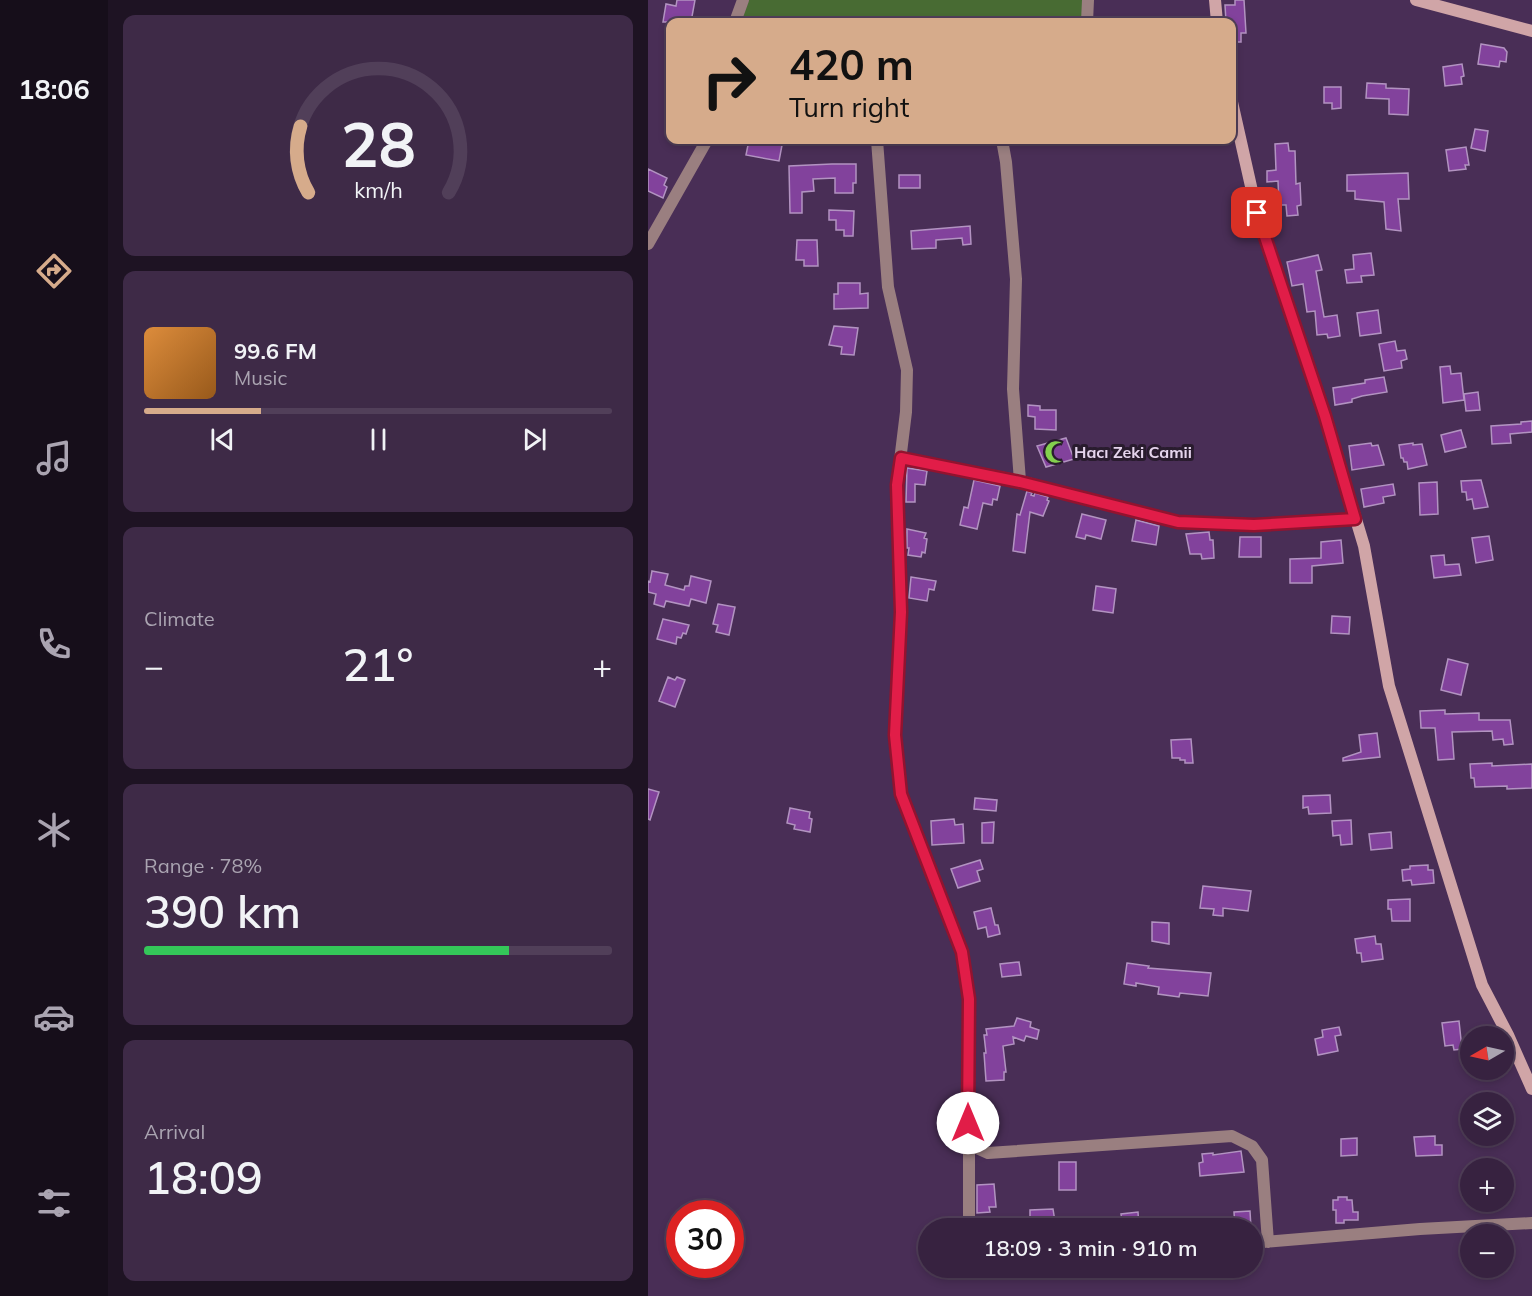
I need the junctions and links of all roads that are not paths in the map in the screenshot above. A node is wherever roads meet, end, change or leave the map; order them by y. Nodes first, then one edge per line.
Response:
1 (743, 0) edge
2 (1089, 0) edge
3 (1215, 0) edge
4 (1416, 0) edge
5 (736, 18) edge
6 (1087, 18) edge
7 (1217, 18) edge
8 (1532, 31) edge
9 (1236, 120) edge
10 (705, 144) edge
11 (877, 144) edge
12 (1003, 144) edge
13 (648, 244) edge
14 (901, 458) junction
15 (1020, 482) junction
16 (1355, 519) junction
17 (1532, 1089) edge
18 (968, 1144) junction
19 (969, 1218) edge
20 (1532, 1223) edge
21 (1263, 1242) edge
22 (1268, 1242) junction

1 - 5 street
2 - 6 street
3 - 7 street
4 - 8 street
9 - 16 street
10 - 13 street
11 - 14 street
12 - 15 street
14 - 15 street
14 - 18 street
15 - 16 street
16 - 17 street
18 - 19 street
18 - 22 street
20 - 22 street
21 - 22 street

